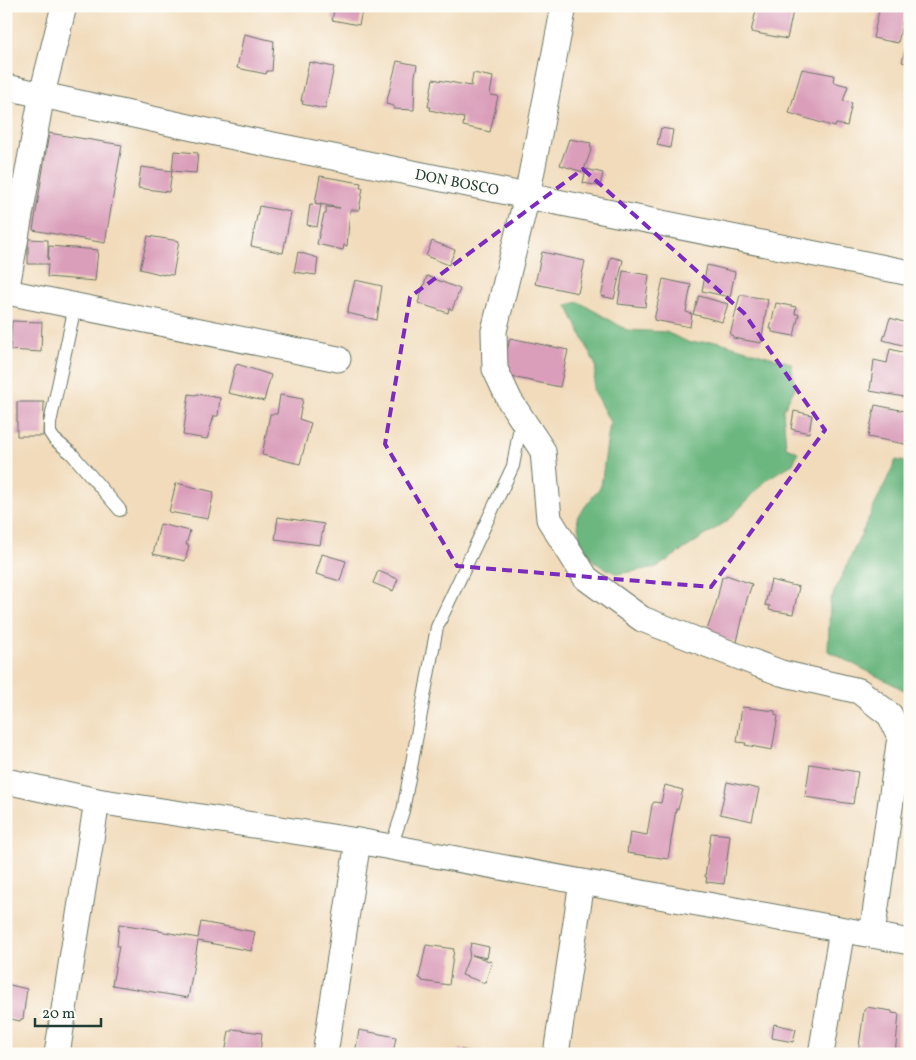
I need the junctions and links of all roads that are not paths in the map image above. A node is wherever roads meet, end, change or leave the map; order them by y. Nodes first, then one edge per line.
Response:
1 (64, 6) edge
2 (564, 6) edge
3 (6, 87) edge
4 (42, 94) junction
5 (527, 196) junction
6 (910, 273) edge
7 (7, 292) edge
8 (76, 306) junction
9 (338, 359) dead end
10 (522, 418) junction
11 (120, 510) dead end
12 (6, 781) edge
13 (97, 801) junction
14 (358, 841) junction
15 (391, 847) junction
16 (582, 882) junction
17 (842, 930) junction
18 (872, 935) junction
19 (910, 942) edge
20 (57, 1054) edge
21 (325, 1054) edge
22 (556, 1054) edge
23 (821, 1054) edge

1 - 4 street
2 - 5 street
3 - 4 street, DON BOSCO
4 - 5 street, DON BOSCO
4 - 7 street
5 - 6 street, DON BOSCO
5 - 10 street
7 - 8 street
8 - 9 street
8 - 11 lane
10 - 15 lane
10 - 18 street
12 - 13 street
13 - 14 street
13 - 20 street
14 - 15 street
14 - 21 street
15 - 16 street
16 - 17 street
16 - 22 street
17 - 18 street
17 - 23 street
18 - 19 street

